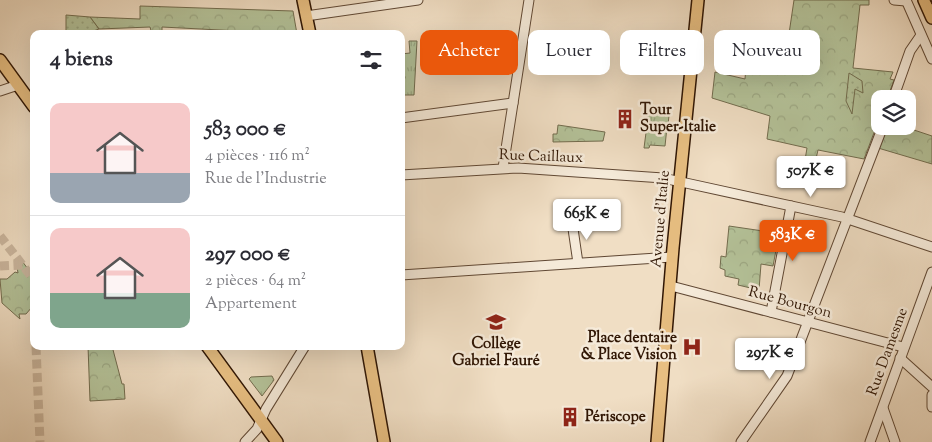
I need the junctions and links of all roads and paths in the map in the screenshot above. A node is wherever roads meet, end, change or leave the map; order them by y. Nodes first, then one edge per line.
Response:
1 (303, 0) edge
2 (418, 0) edge
3 (529, 0) edge
4 (698, 0) edge
5 (894, 0) edge
6 (924, 0) edge
7 (906, 1) edge
8 (306, 16) junction
9 (932, 18) edge
10 (309, 30) edge
11 (921, 35) junction
12 (932, 59) edge
13 (0, 60) edge
14 (18, 85) junction
15 (896, 90) edge
16 (0, 91) edge
17 (30, 102) edge
18 (513, 103) junction
19 (405, 117) edge
20 (879, 135) edge
21 (503, 168) junction
22 (405, 175) edge
23 (680, 181) junction
24 (791, 206) junction
25 (847, 219) junction
26 (572, 222) dead end
27 (932, 247) edge
28 (672, 257) junction
29 (578, 263) junction
30 (405, 275) edge
31 (931, 277) edge
32 (670, 286) junction
33 (771, 312) junction
34 (808, 322) junction
35 (903, 347) junction
36 (210, 350) edge
37 (303, 350) edge
38 (368, 350) edge
39 (900, 358) junction
40 (932, 387) edge
41 (932, 395) edge
42 (932, 407) edge
43 (882, 408) junction
44 (261, 420) junction
45 (245, 442) edge
46 (276, 442) edge
47 (384, 442) edge
48 (657, 442) edge
49 (741, 442) edge
50 (870, 442) edge
51 (895, 442) edge

1 - 8 main road
2 - 8 street
3 - 18 street
4 - 23 main road, Avenue d'Italie
5 - 7 street
6 - 9 main road
7 - 11 street
8 - 10 main road
11 - 12 street
11 - 15 street
13 - 14 main road
14 - 16 street
14 - 17 main road
18 - 19 street
18 - 21 street
20 - 25 street
21 - 22 street, Rue Caillaux
21 - 23 street, Rue Caillaux
23 - 24 street, Rue Caillaux
23 - 28 main road, Avenue d'Italie
24 - 25 street, Rue Caillaux
24 - 33 street
25 - 27 street, Rue Caillaux
25 - 34 street
26 - 29 street
28 - 29 street
28 - 32 main road, Avenue d'Italie
29 - 30 street
31 - 35 street, Rue Damesme
32 - 33 street, Rue Bourgon
32 - 48 main road, Avenue d'Italie
33 - 34 street, Rue Bourgon
34 - 35 street, Rue Bourgon
34 - 49 street
35 - 39 street, Rue Damesme
36 - 44 main road
37 - 44 street
38 - 47 main road
39 - 40 street
39 - 43 street, Rue Damesme
41 - 42 street
43 - 50 street, Rue Damesme
43 - 51 street
44 - 45 street
44 - 46 main road

